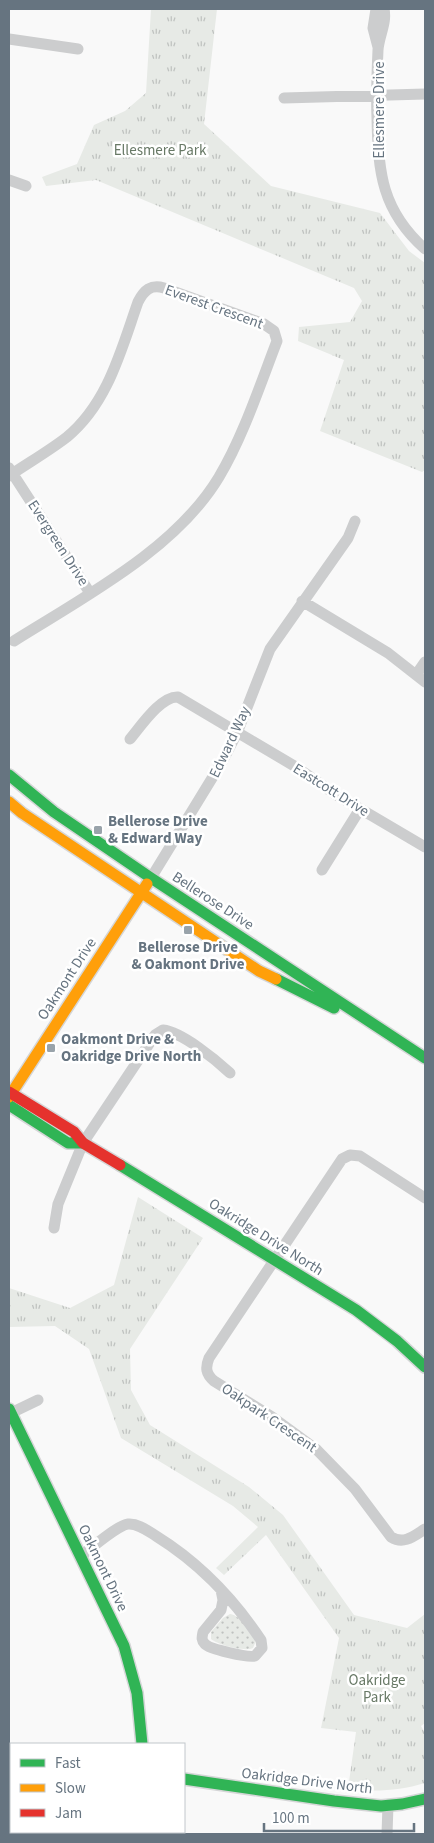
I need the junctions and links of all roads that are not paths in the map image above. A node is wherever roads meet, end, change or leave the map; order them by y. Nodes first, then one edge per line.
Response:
1 (376, 9) edge
2 (384, 9) edge
3 (9, 39) edge
4 (378, 47) junction
5 (78, 49) dead end
6 (425, 94) edge
7 (376, 96) junction
8 (284, 98) dead end
9 (9, 180) edge
10 (26, 186) dead end
11 (425, 249) edge
12 (10, 472) edge
13 (355, 521) dead end
14 (90, 593) junction
15 (302, 601) junction
16 (14, 641) dead end
17 (425, 662) edge
18 (416, 675) junction
19 (425, 682) edge
20 (238, 732) junction
21 (130, 739) dead end
22 (9, 775) edge
23 (9, 802) edge
24 (360, 809) junction
25 (425, 847) edge
26 (322, 870) dead end
27 (151, 878) junction
28 (141, 893) junction
29 (406, 1044) junction
30 (425, 1058) edge
31 (230, 1073) dead end
32 (9, 1097) edge
33 (83, 1143) junction
34 (425, 1198) edge
35 (54, 1228) dead end
36 (274, 1260) junction
37 (425, 1367) edge
38 (38, 1400) dead end
39 (10, 1411) edge
40 (425, 1529) edge
41 (81, 1556) junction
42 (221, 1590) junction
43 (142, 1743) edge
44 (185, 1779) edge
45 (425, 1799) edge
46 (388, 1805) junction
47 (387, 1834) edge

1 - 4 street, Ellesmere Drive
2 - 4 street, Ellesmere Drive
3 - 5 street
4 - 7 street, Ellesmere Drive
6 - 7 street
7 - 8 street
7 - 11 street, Ellesmere Drive
9 - 10 street
12 - 14 street, Evergreen Drive
12 - 14 street, Everest Crescent
13 - 15 street, Edward Way
14 - 16 street
15 - 18 street
15 - 20 street, Edward Way
17 - 18 street
18 - 19 street
20 - 21 street, Eastcott Drive
20 - 24 street, Eastcott Drive
20 - 27 street, Edward Way
22 - 27 street, Bellerose Drive
23 - 28 street, Bellerose Drive
24 - 25 street, Eastcott Drive
24 - 26 street
27 - 28 street, Oakmont Drive
27 - 29 street, Bellerose Drive
28 - 29 street, Bellerose Drive
28 - 32 street, Oakmont Drive
29 - 30 street, Bellerose Drive
31 - 33 street
32 - 33 street, Oakridge Drive North
33 - 35 street
33 - 36 street, Oakridge Drive North
34 - 36 street
36 - 37 street, Oakridge Drive North
36 - 40 street, Oakpark Crescent
38 - 39 street, Oakmont Drive
39 - 41 street, Oakmont Drive
41 - 42 street
41 - 43 street, Oakmont Drive
42 - 42 street
44 - 46 street, Oakridge Drive North
45 - 46 street, Oakridge Drive North
46 - 47 street

